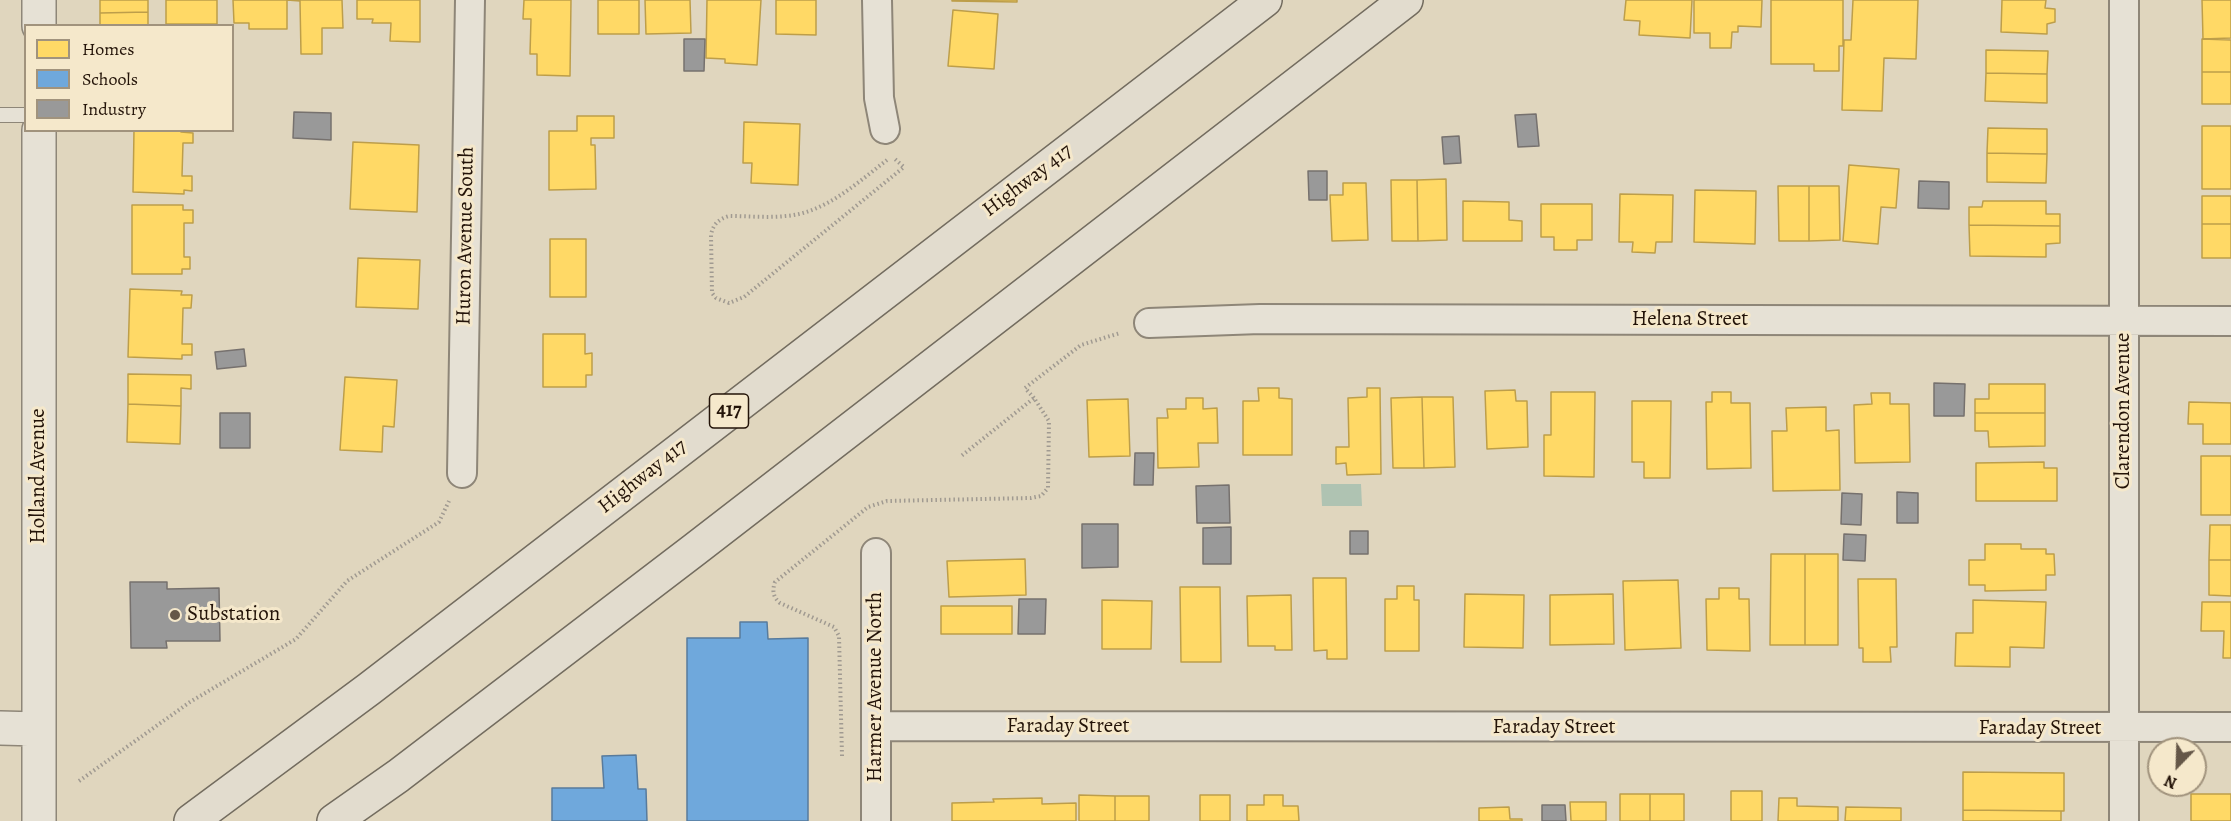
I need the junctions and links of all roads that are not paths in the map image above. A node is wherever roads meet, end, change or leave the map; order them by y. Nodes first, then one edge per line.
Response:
1 (39, 0) edge
2 (470, 0) edge
3 (877, 0) edge
4 (1265, 0) edge
5 (1406, 0) edge
6 (2124, 0) edge
7 (39, 24) edge
8 (0, 115) edge
9 (24, 115) edge
10 (885, 129) road end
11 (39, 132) edge
12 (2124, 321) junction
13 (2231, 321) edge
14 (1149, 323) road end
15 (462, 473) road end
16 (876, 553) dead end
17 (878, 726) junction
18 (0, 728) edge
19 (2231, 728) edge
20 (38, 729) junction
21 (2124, 729) junction
22 (398, 776) junction
23 (39, 821) edge
24 (191, 821) edge
25 (334, 821) edge
26 (346, 821) edge
27 (876, 821) edge
28 (2124, 821) edge

1 - 7 street
2 - 15 street, Huron Avenue South
3 - 10 street
4 - 24 highway, Highway 417 / 417
5 - 22 highway
6 - 12 street, Clarendon Avenue
8 - 9 lane
11 - 20 street, Holland Avenue
12 - 13 street, Helena Street
12 - 14 street, Helena Street
12 - 21 street, Clarendon Avenue
16 - 17 street, Harmer Avenue North
17 - 21 street, Faraday Street
17 - 27 street, Harmer Avenue North
18 - 20 street
19 - 21 street, Faraday Street
20 - 23 street, Holland Avenue
21 - 28 street, Clarendon Avenue
22 - 25 highway
22 - 26 highway

